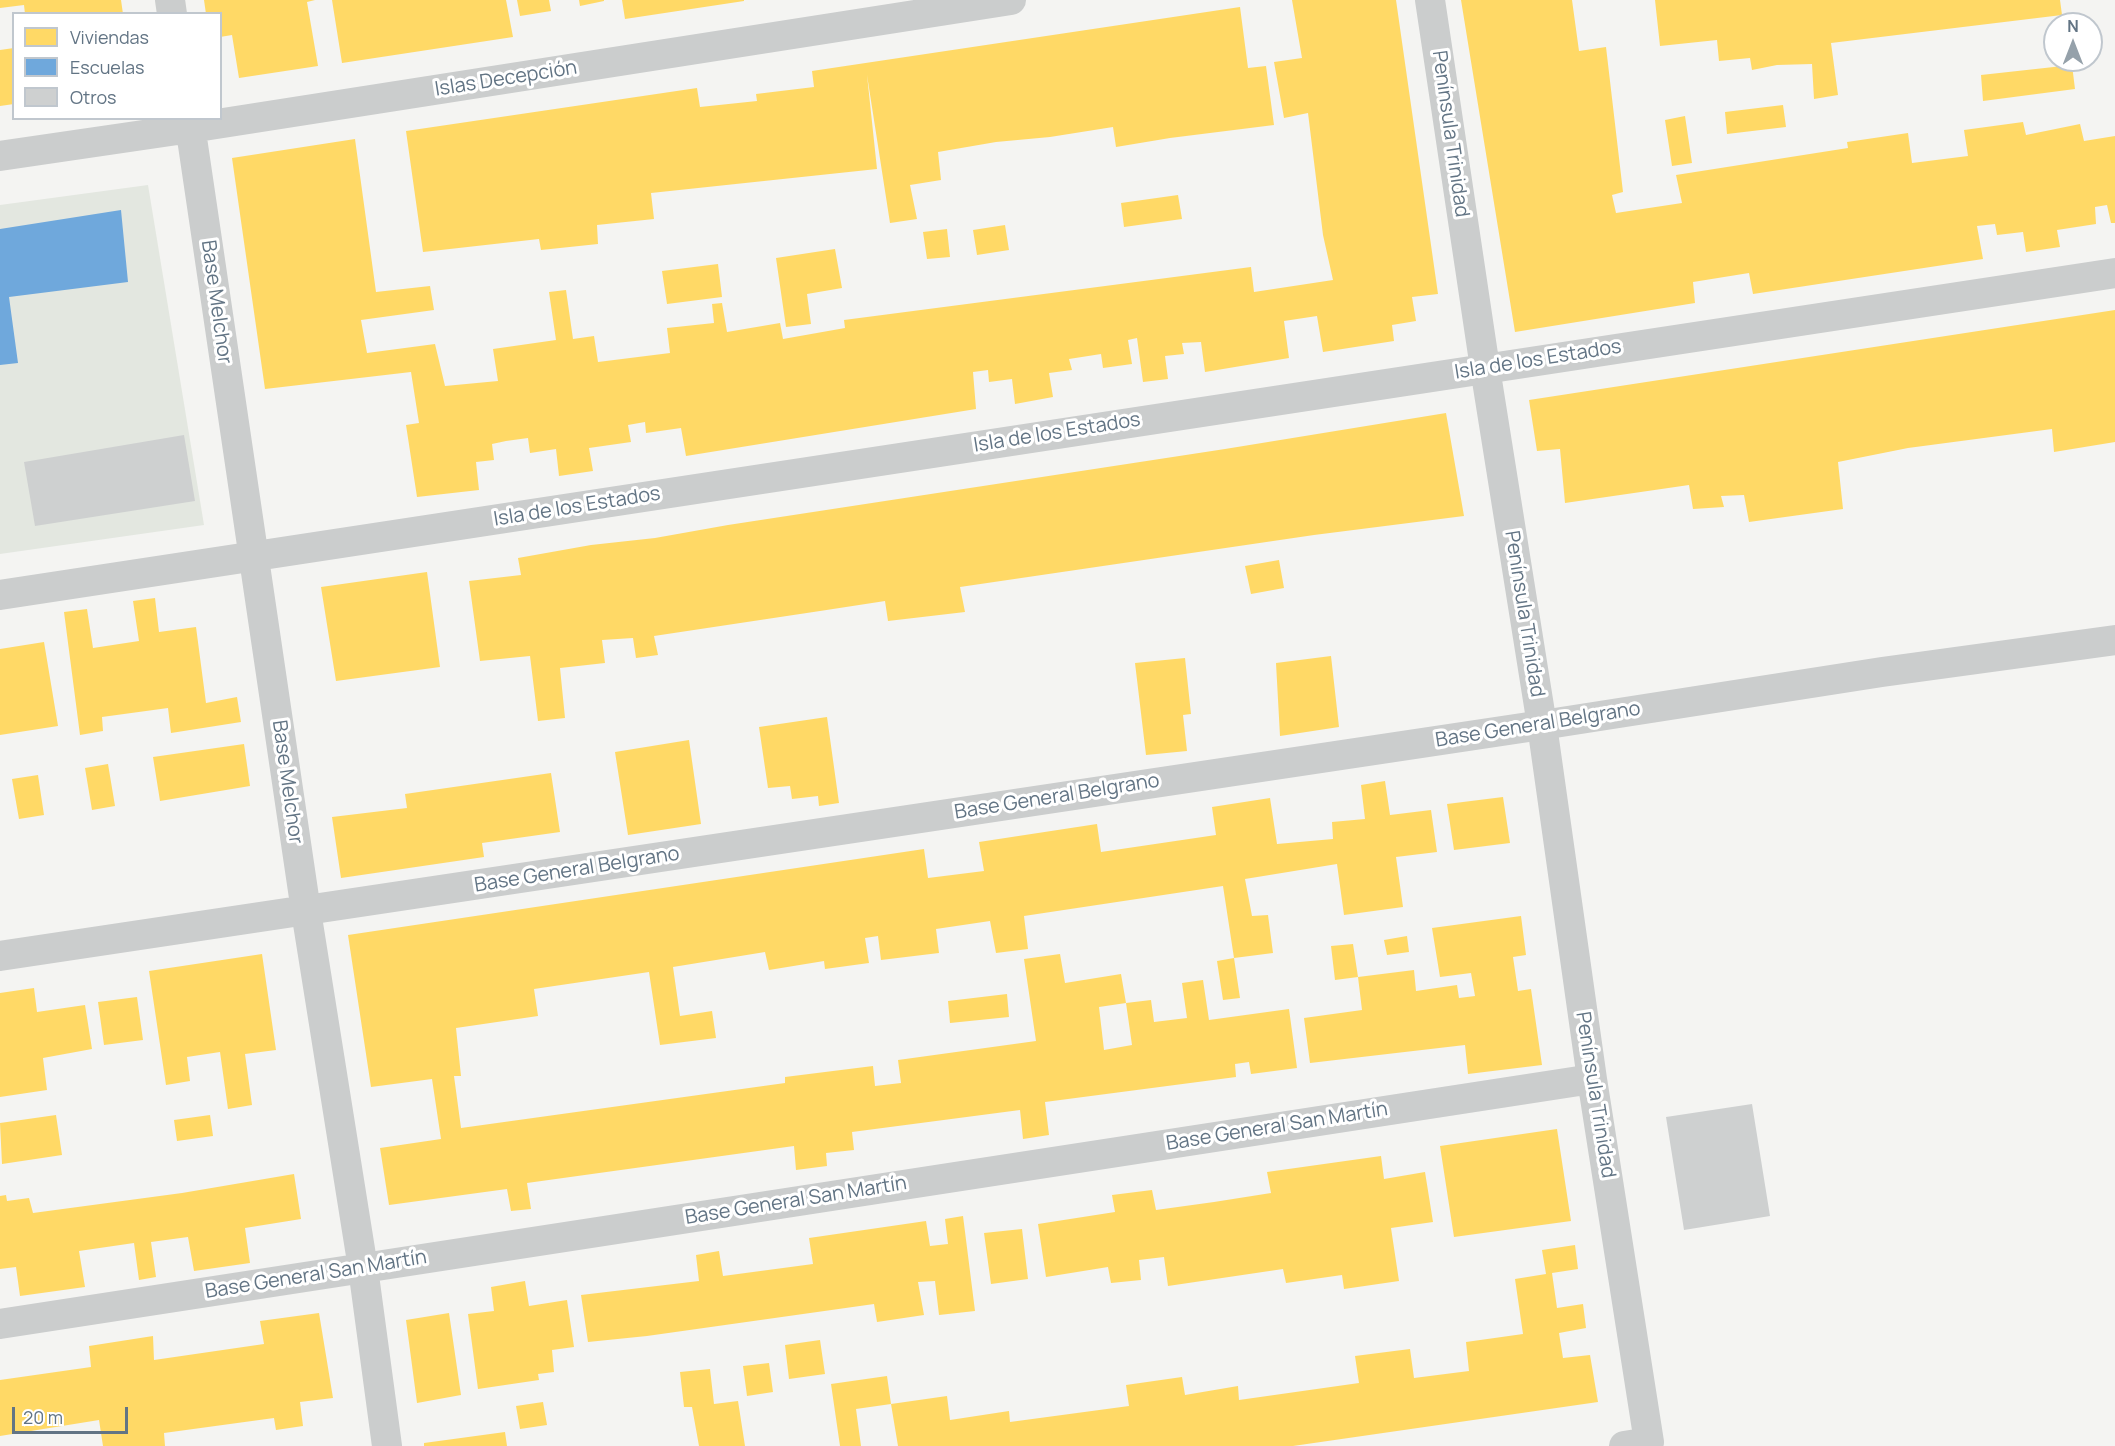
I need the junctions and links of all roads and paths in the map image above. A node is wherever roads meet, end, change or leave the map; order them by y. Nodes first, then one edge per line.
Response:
1 (1011, 0) edge
2 (1430, 0) edge
3 (222, 118) edge
4 (210, 120) edge
5 (190, 123) edge
6 (0, 156) edge
7 (2115, 273) edge
8 (1485, 368) junction
9 (254, 557) junction
10 (0, 595) edge
11 (2115, 640) edge
12 (1542, 724) junction
13 (306, 911) junction
14 (0, 956) edge
15 (1592, 1079) junction
16 (363, 1268) junction
17 (0, 1324) edge
18 (1636, 1444) edge
19 (387, 1446) edge

1 - 3 street, Islas Decepción
2 - 8 street, Península Trinidad
4 - 5 street, Islas Decepción
5 - 6 street, Islas Decepción
5 - 9 street, Base Melchor
7 - 8 street, Isla de los Estados
8 - 9 street, Isla de los Estados
8 - 12 street, Península Trinidad
9 - 10 street, Isla de los Estados
9 - 13 street, Base Melchor
11 - 12 street, Base General Belgrano
12 - 13 street, Base General Belgrano
12 - 15 street, Península Trinidad
13 - 14 street, Base General Belgrano
13 - 16 street, Base Melchor
15 - 16 street, Base General San Martín
15 - 18 street, Península Trinidad
16 - 17 street, Base General San Martín
16 - 19 street, Base Melchor

